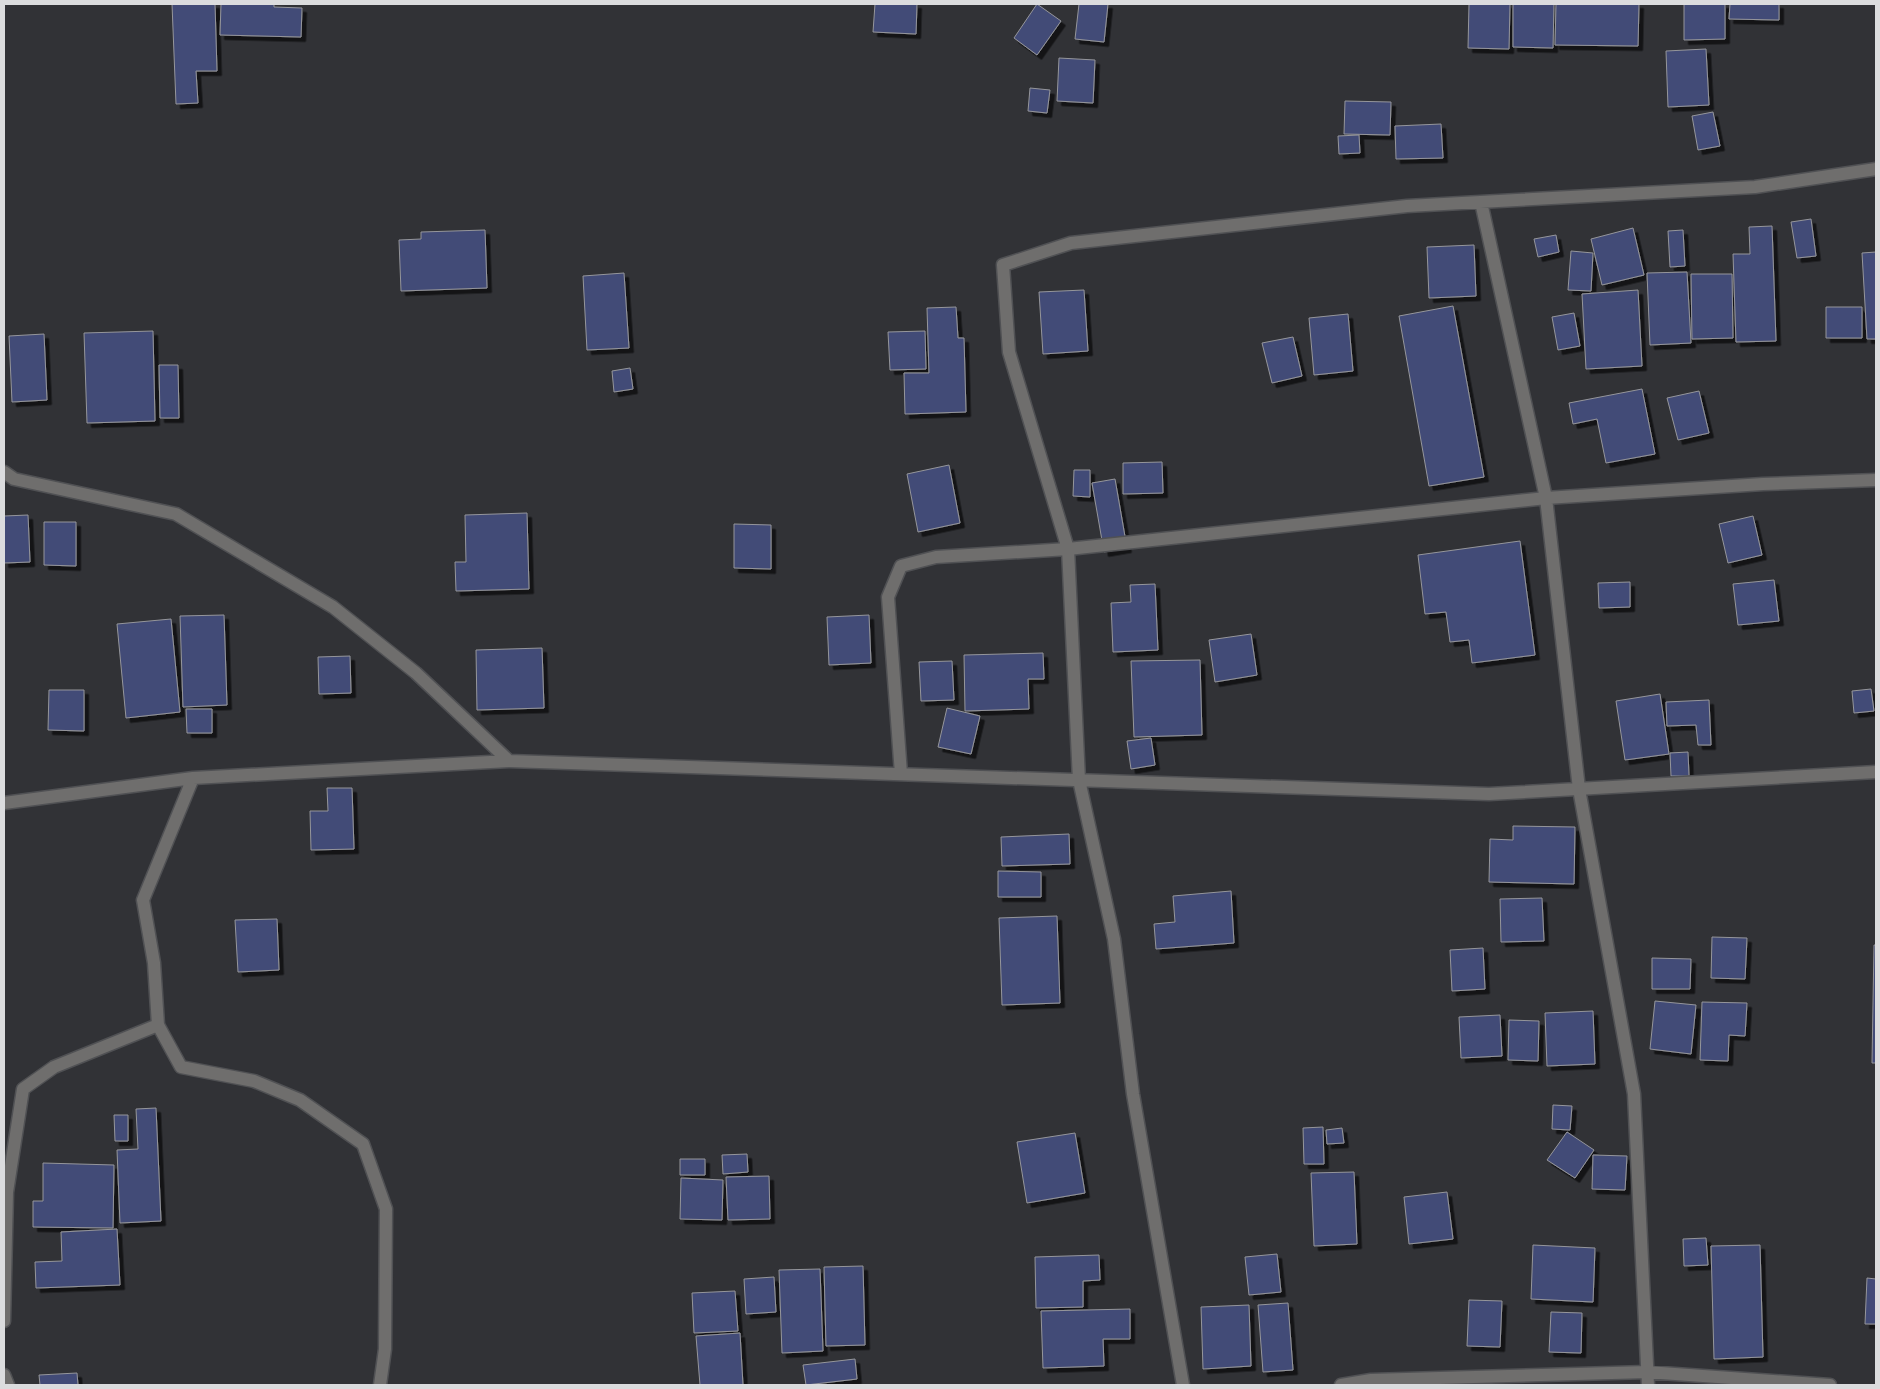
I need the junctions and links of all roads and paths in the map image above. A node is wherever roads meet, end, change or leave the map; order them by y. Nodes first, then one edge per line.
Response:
1 (1876, 169) edge
2 (1481, 202) junction
3 (7, 477) edge
4 (1876, 480) edge
5 (1546, 498) junction
6 (1068, 549) junction
7 (509, 761) junction
8 (1876, 772) edge
9 (901, 774) junction
10 (193, 778) junction
11 (1079, 780) junction
12 (1579, 789) junction
13 (4, 803) edge
14 (158, 1024) junction
15 (4, 1321) edge
16 (1648, 1372) junction
17 (4, 1375) edge
18 (8, 1385) edge
19 (380, 1385) edge
20 (1183, 1385) edge
21 (1341, 1385) edge
22 (1648, 1385) edge
23 (1830, 1385) edge

1 - 2 street
2 - 5 street
2 - 6 street
3 - 7 street
4 - 5 street
5 - 6 street
5 - 12 street
6 - 9 street
6 - 11 street
7 - 9 street
7 - 10 street
8 - 12 street
9 - 11 street
10 - 13 street
10 - 14 street
11 - 12 street
11 - 20 street
12 - 16 street
14 - 15 street
14 - 19 street
16 - 21 street
16 - 22 street
16 - 23 street
17 - 18 street

